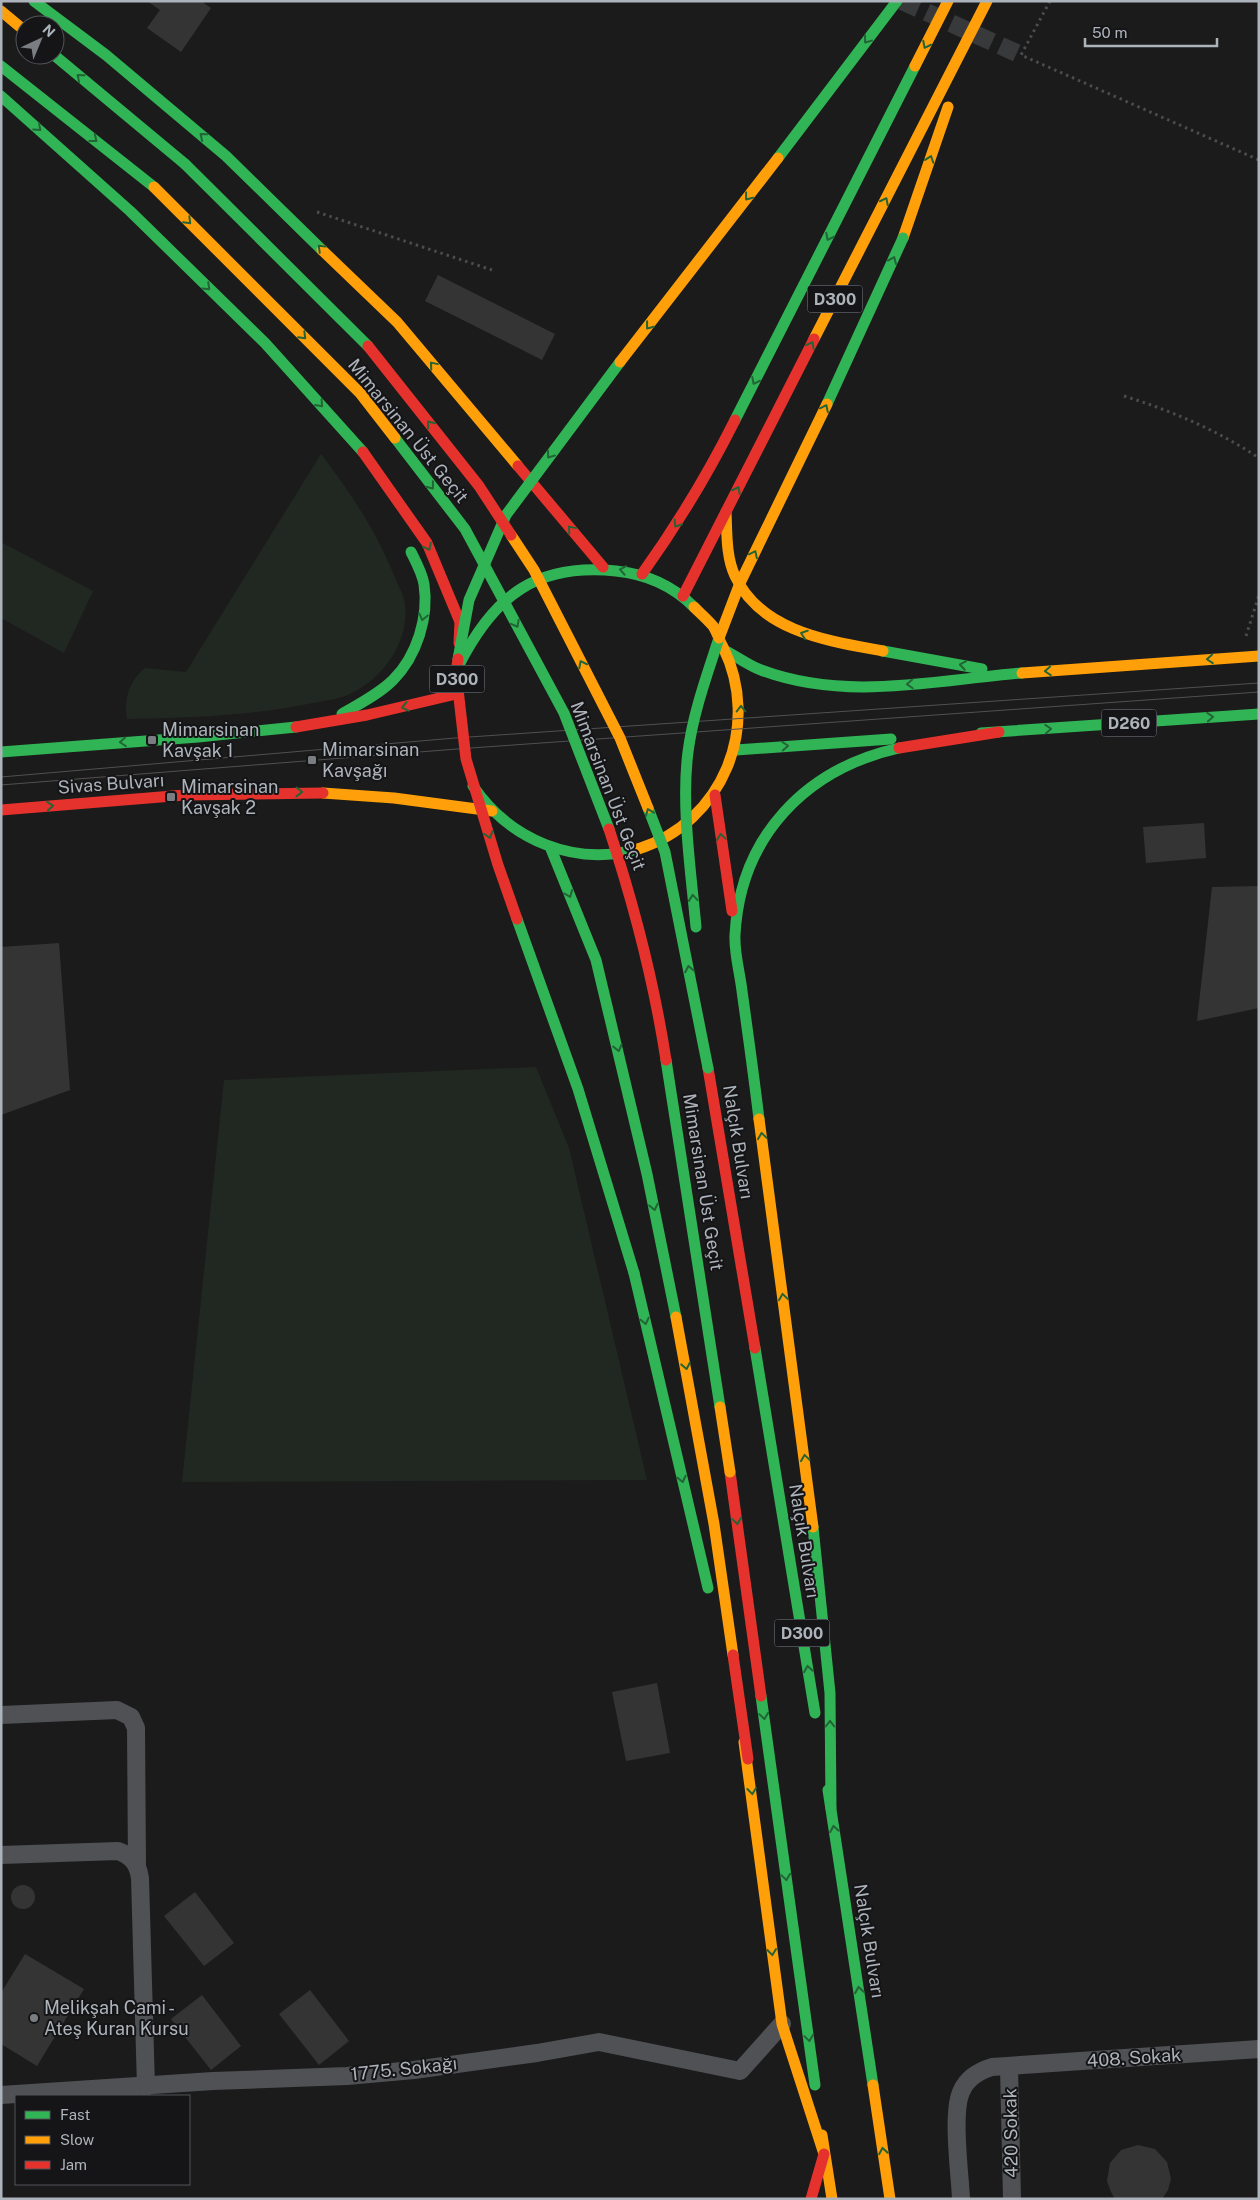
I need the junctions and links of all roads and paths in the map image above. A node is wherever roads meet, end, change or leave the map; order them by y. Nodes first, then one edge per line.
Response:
1 (34, 1) edge
2 (897, 1) edge
3 (948, 1) edge
4 (1050, 1) edge
5 (984, 6) edge
6 (1, 11) edge
7 (15, 23) edge
8 (65, 64) edge
9 (1, 66) edge
10 (1, 96) edge
11 (1259, 160) edge
12 (314, 211) dead end
13 (492, 270) dead end
14 (1124, 396) dead end
15 (368, 458) junction
16 (1259, 458) edge
17 (726, 512) junction
18 (397, 521) dead end
19 (405, 539) dead end
20 (603, 567) junction
21 (642, 574) junction
22 (1259, 595) edge
23 (683, 596) junction
24 (728, 652) junction
25 (1259, 656) edge
26 (1242, 657) junction
27 (459, 665) junction
28 (1011, 674) junction
29 (452, 695) junction
30 (1259, 714) edge
31 (316, 724) junction
32 (999, 732) junction
33 (736, 750) junction
34 (1, 752) edge
35 (715, 795) junction
36 (1, 810) edge
37 (492, 811) junction
38 (551, 849) junction
39 (736, 937) junction
40 (697, 942) dead end
41 (699, 961) dead end
42 (708, 1068) junction
43 (711, 1603) dead end
44 (716, 1623) dead end
45 (1, 1715) edge
46 (748, 1759) junction
47 (831, 1808) junction
48 (1, 1855) edge
49 (137, 1865) junction
50 (782, 2024) junction
51 (1259, 2049) edge
52 (1009, 2066) junction
53 (146, 2087) junction
54 (1, 2095) edge
55 (824, 2154) junction
56 (811, 2199) edge
57 (832, 2199) edge
58 (890, 2199) edge
59 (961, 2199) edge
60 (1012, 2199) edge

20 -> 1 main road
2 -> 43 main road, D300, bridge
3 -> 21 main road, D300
4 - 11 path
17 -> 5 main road, D300
40 -> 5 main road, D300, bridge
6 - 7 main road
42 -> 8 main road, Mimarsinan Üst Geçit, bridge
9 -> 55 main road, Mimarsinan Üst Geçit / D300, bridge
10 -> 15 main road
12 - 13 path
14 - 16 path
15 - 18 main road
15 -> 27 main road
17 - 23 main road, D300
28 -> 17 main road
19 -> 31 main road
21 -> 20 main road
20 - 27 main road
21 - 23 main road
22 - 26 path
23 - 24 main road
28 -> 24 main road
33 -> 24 main road
25 - 26 main road
26 -> 28 main road
27 - 29 main road
29 -> 31 main road
29 - 37 main road
32 -> 30 main road, D260
31 -> 34 main road
33 -> 32 main road
32 - 39 main road
33 - 35 main road
35 - 38 main road
39 -> 35 main road
36 -> 37 main road, Sivas Bulvarı
37 - 38 main road
38 -> 46 main road
47 -> 39 main road
41 - 42 main road, D300, bridge
47 -> 42 main road, Nalçık Bulvarı / D300
44 - 46 main road
45 - 49 street
46 -> 50 main road
58 -> 47 main road, Nalçık Bulvarı / D300
48 - 49 street
49 - 53 street
50 - 53 street, 1775. Sokağı
50 - 55 main road
51 - 52 street, 408. Sokak
52 - 59 street, 408. Sokak
52 - 60 street, 420 Sokak
53 - 54 street, 1775. Sokağı
55 - 56 main road
55 - 57 main road, D300

